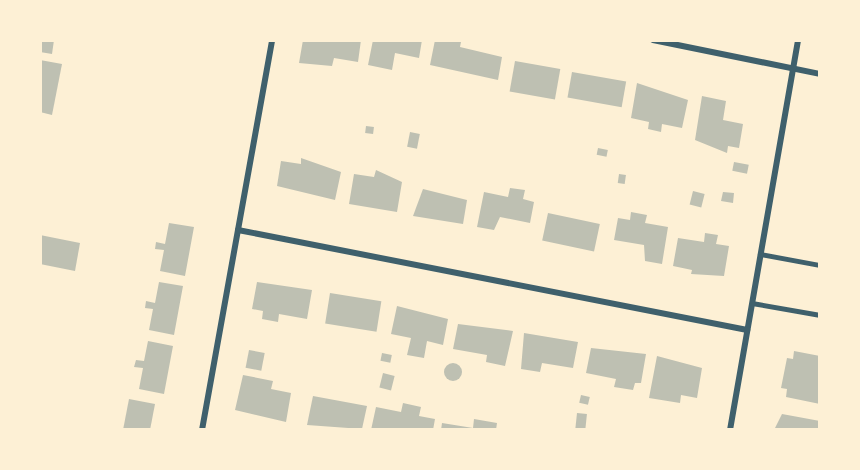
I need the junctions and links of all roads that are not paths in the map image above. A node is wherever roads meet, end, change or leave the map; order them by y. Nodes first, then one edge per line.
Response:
1 (272, 40) edge
2 (653, 40) edge
3 (798, 40) edge
4 (793, 69) junction
5 (819, 74) edge
6 (238, 230) junction
7 (760, 254) junction
8 (819, 265) edge
9 (752, 303) junction
10 (819, 315) edge
11 (747, 330) junction
12 (202, 429) edge
13 (730, 429) edge

1 - 6 street
2 - 4 street
3 - 4 street
4 - 5 street
4 - 7 street
6 - 11 street
6 - 12 street
7 - 8 lane
7 - 9 street
9 - 10 lane
9 - 11 street
11 - 13 street

